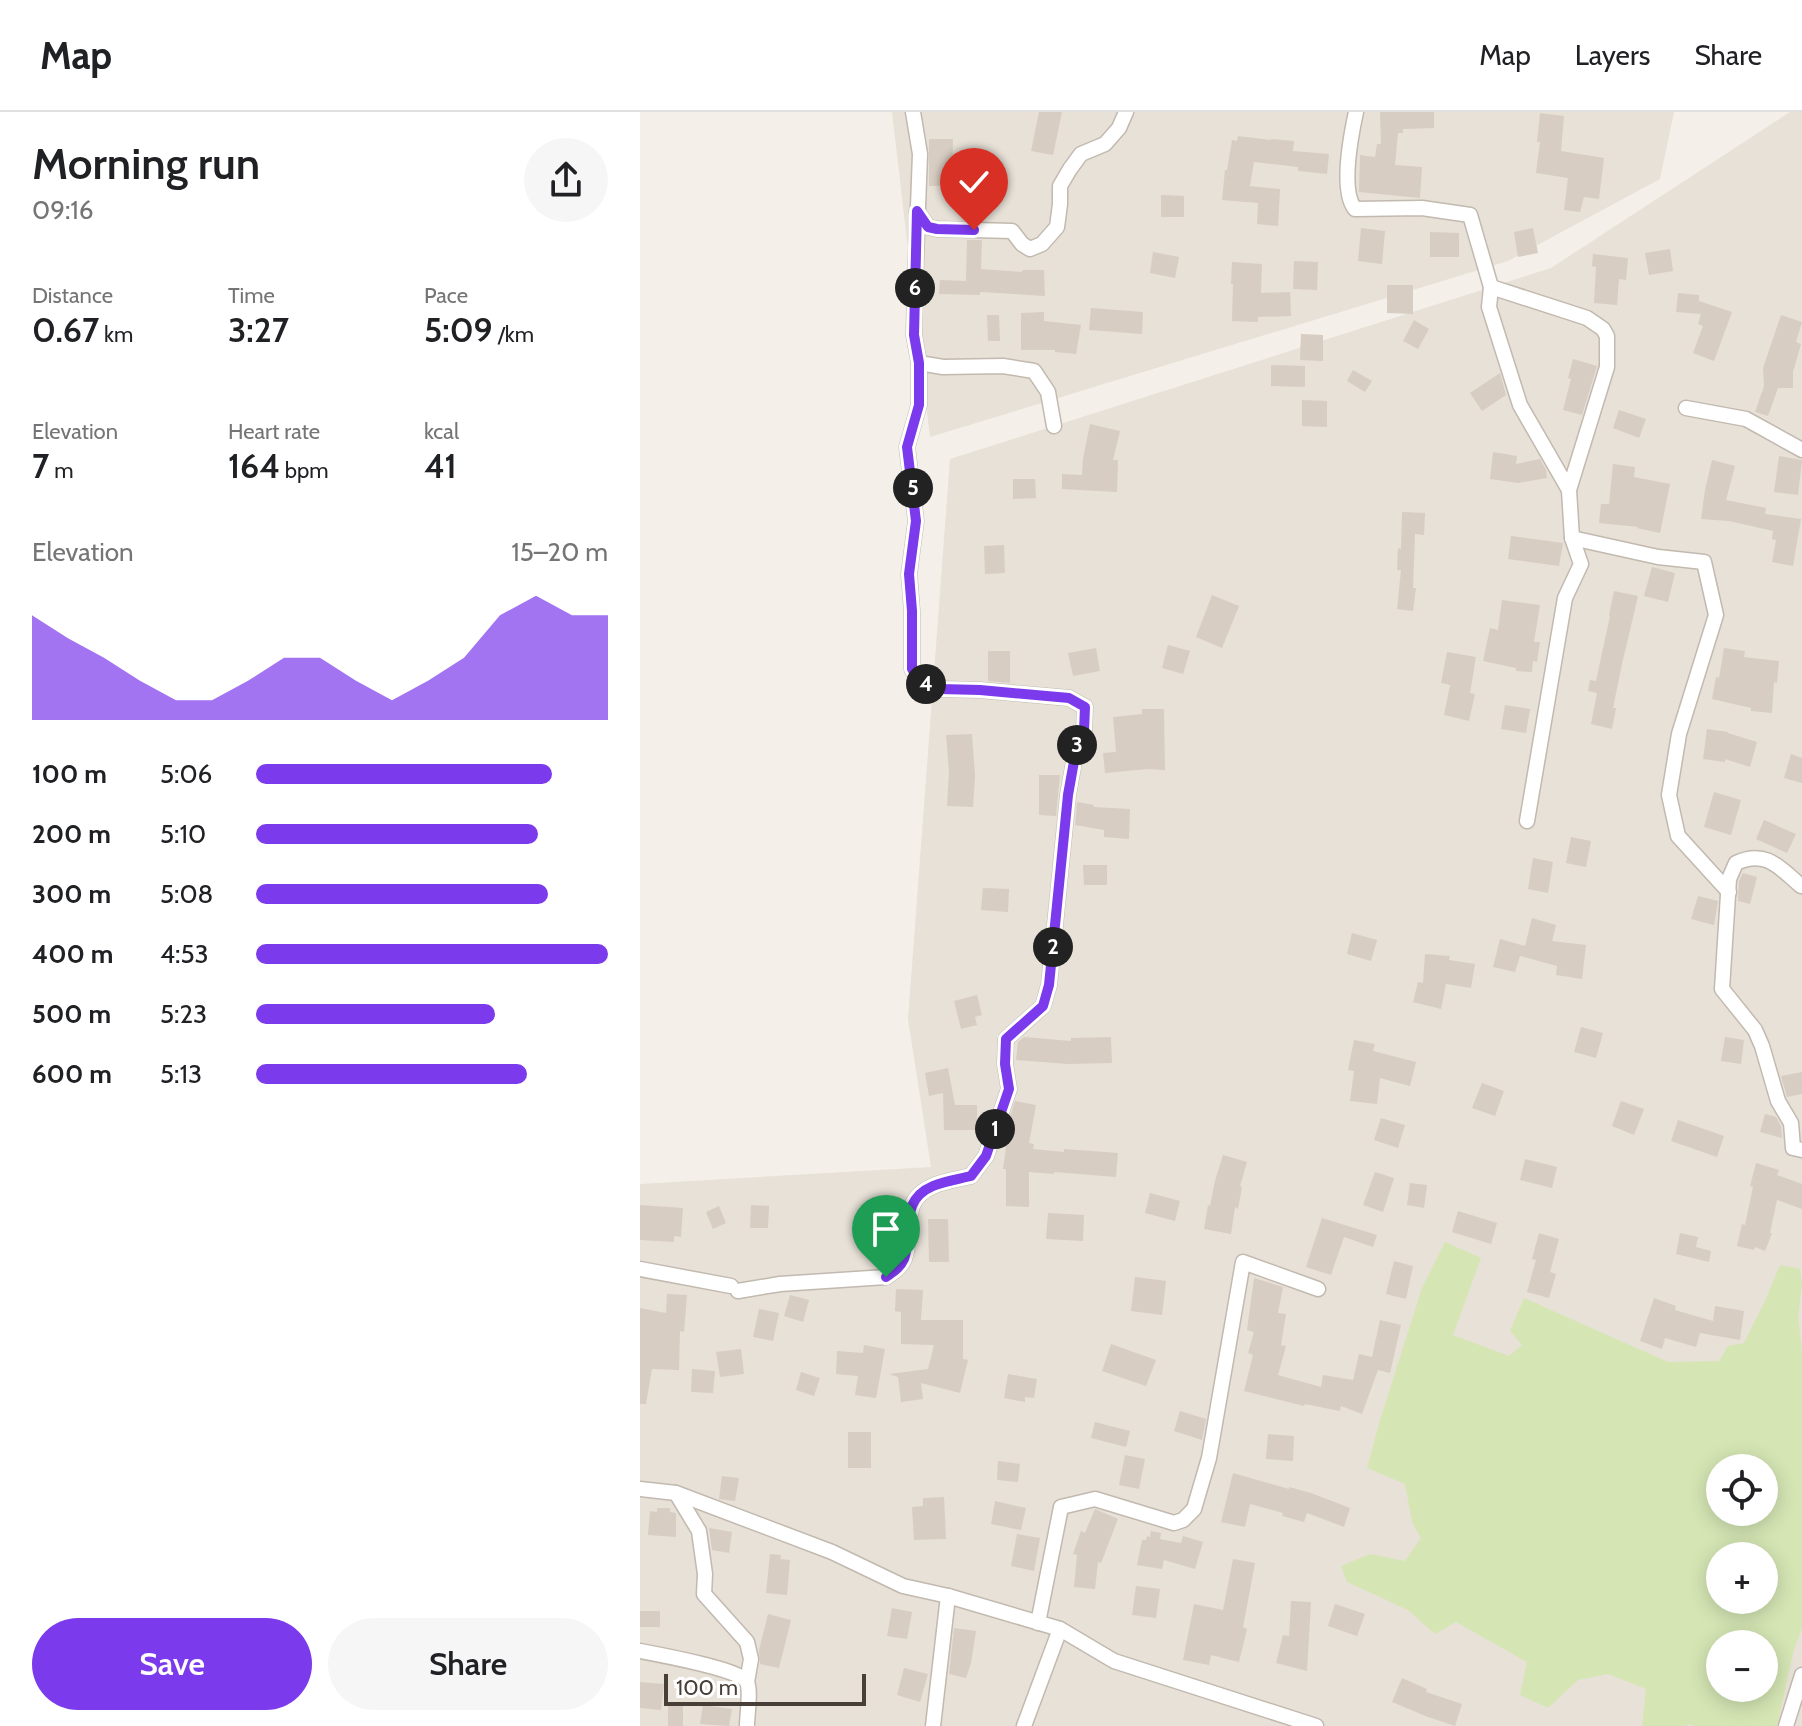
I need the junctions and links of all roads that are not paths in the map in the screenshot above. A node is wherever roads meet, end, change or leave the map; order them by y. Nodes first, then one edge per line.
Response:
1 (913, 112) edge
2 (1126, 112) edge
3 (1356, 112) edge
4 (917, 211) junction
5 (1491, 287) junction
6 (919, 363) junction
7 (1686, 408) dead end
8 (1054, 426) dead end
9 (1802, 450) edge
10 (1569, 490) junction
11 (1572, 538) junction
12 (1527, 821) dead end
13 (1801, 886) edge
14 (1729, 892) junction
15 (1802, 1150) edge
16 (640, 1269) edge
17 (1318, 1289) dead end
18 (640, 1489) edge
19 (676, 1493) junction
20 (948, 1596) junction
21 (1038, 1623) junction
22 (1060, 1629) junction
23 (640, 1651) edge
24 (1802, 1675) edge
25 (747, 1682) junction
26 (747, 1726) edge
27 (933, 1726) edge
28 (1024, 1726) edge
29 (1316, 1726) edge
30 (1786, 1726) edge

1 - 4 street
2 - 4 street
3 - 5 street
4 - 6 street
5 - 10 street
5 - 10 street
6 - 8 street
6 - 16 street
7 - 9 street
10 - 11 street
11 - 12 street
11 - 14 street
13 - 14 street
14 - 15 street
17 - 21 street
18 - 19 street
19 - 20 street
19 - 25 street
20 - 21 street
20 - 27 street
21 - 22 street
22 - 28 street
22 - 29 street
23 - 25 street
24 - 30 street
25 - 26 street

